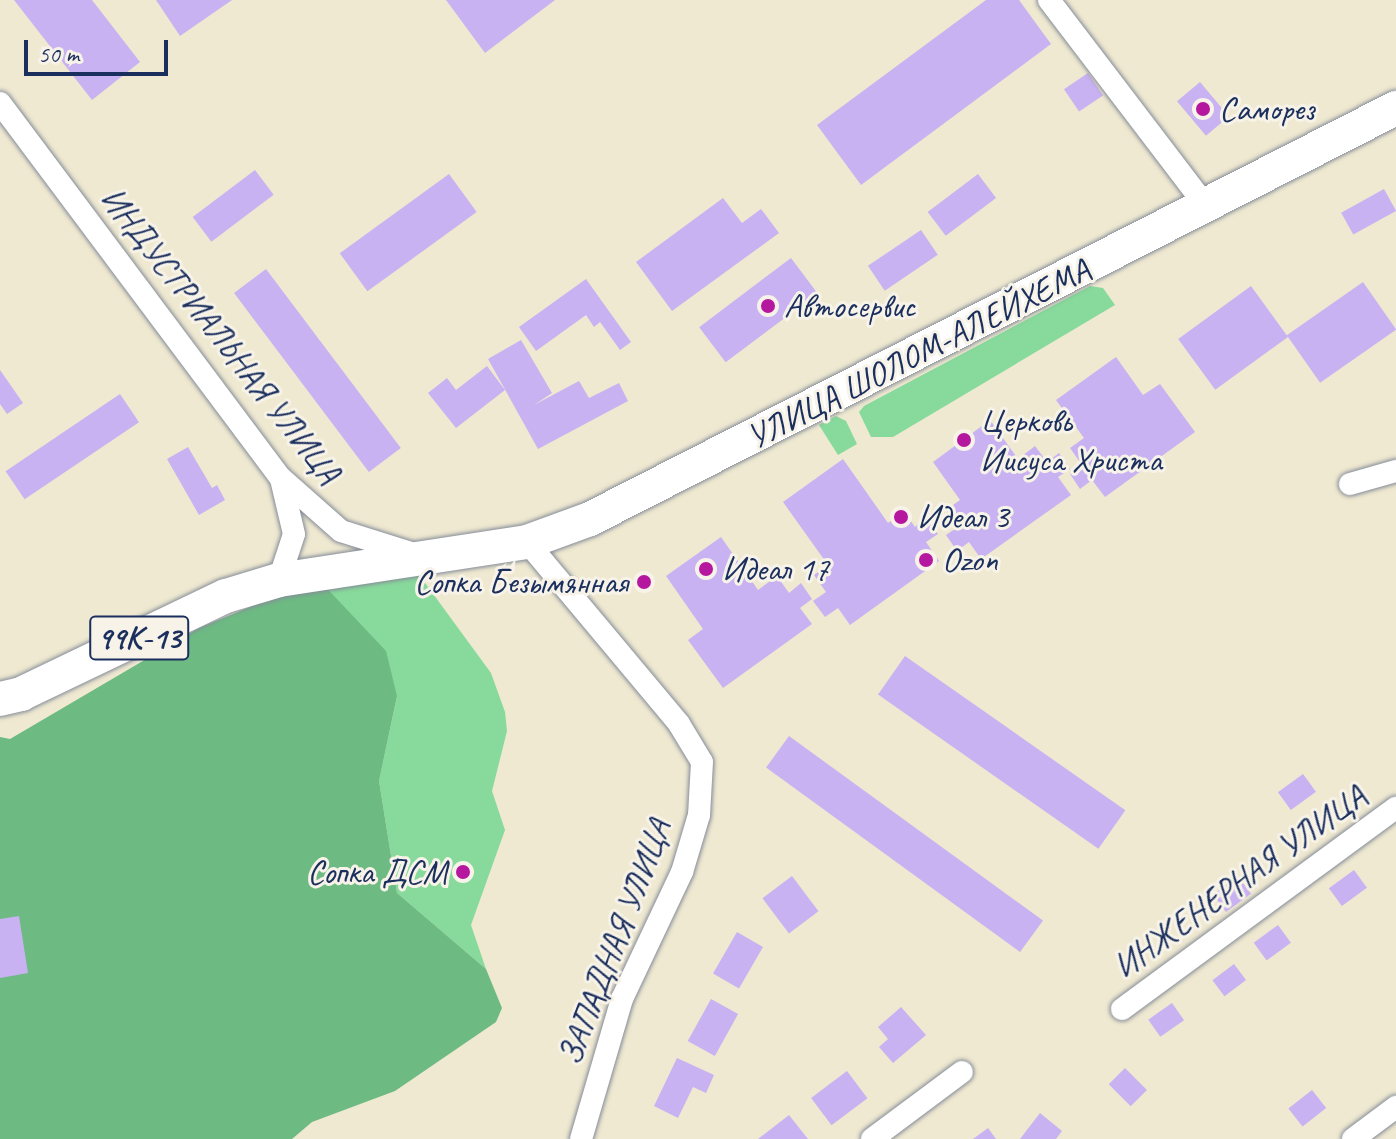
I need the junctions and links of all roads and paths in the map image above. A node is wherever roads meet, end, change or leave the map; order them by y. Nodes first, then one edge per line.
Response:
1 (1049, 0) edge
2 (0, 103) edge
3 (1396, 108) edge
4 (1205, 205) junction
5 (1396, 471) edge
6 (281, 478) junction
7 (1350, 484) dead end
8 (527, 542) junction
9 (425, 558) junction
10 (279, 580) junction
11 (0, 699) edge
12 (1396, 808) edge
13 (1122, 1009) dead end
14 (962, 1072) dead end
15 (1396, 1107) edge
16 (581, 1139) edge
17 (872, 1139) edge
18 (1353, 1139) edge

1 - 4 street
2 - 6 street, ИНДУСТРИАЛЬНАЯ УЛИЦА
3 - 4 main road, УЛИЦА ШОЛОМ-АЛЕЙХЕМА
4 - 8 main road, УЛИЦА ШОЛОМ-АЛЕЙХЕМА
5 - 7 street
6 - 9 street, ИНДУСТРИАЛЬНАЯ УЛИЦА
6 - 10 street
8 - 9 main road, УЛИЦА ШОЛОМ-АЛЕЙХЕМА
8 - 16 street, ЗАПАДНАЯ УЛИЦА
9 - 10 main road, 99К-13
10 - 11 main road, 99К-13
12 - 13 street, ИНЖЕНЕРНАЯ УЛИЦА
14 - 17 street
15 - 18 street

